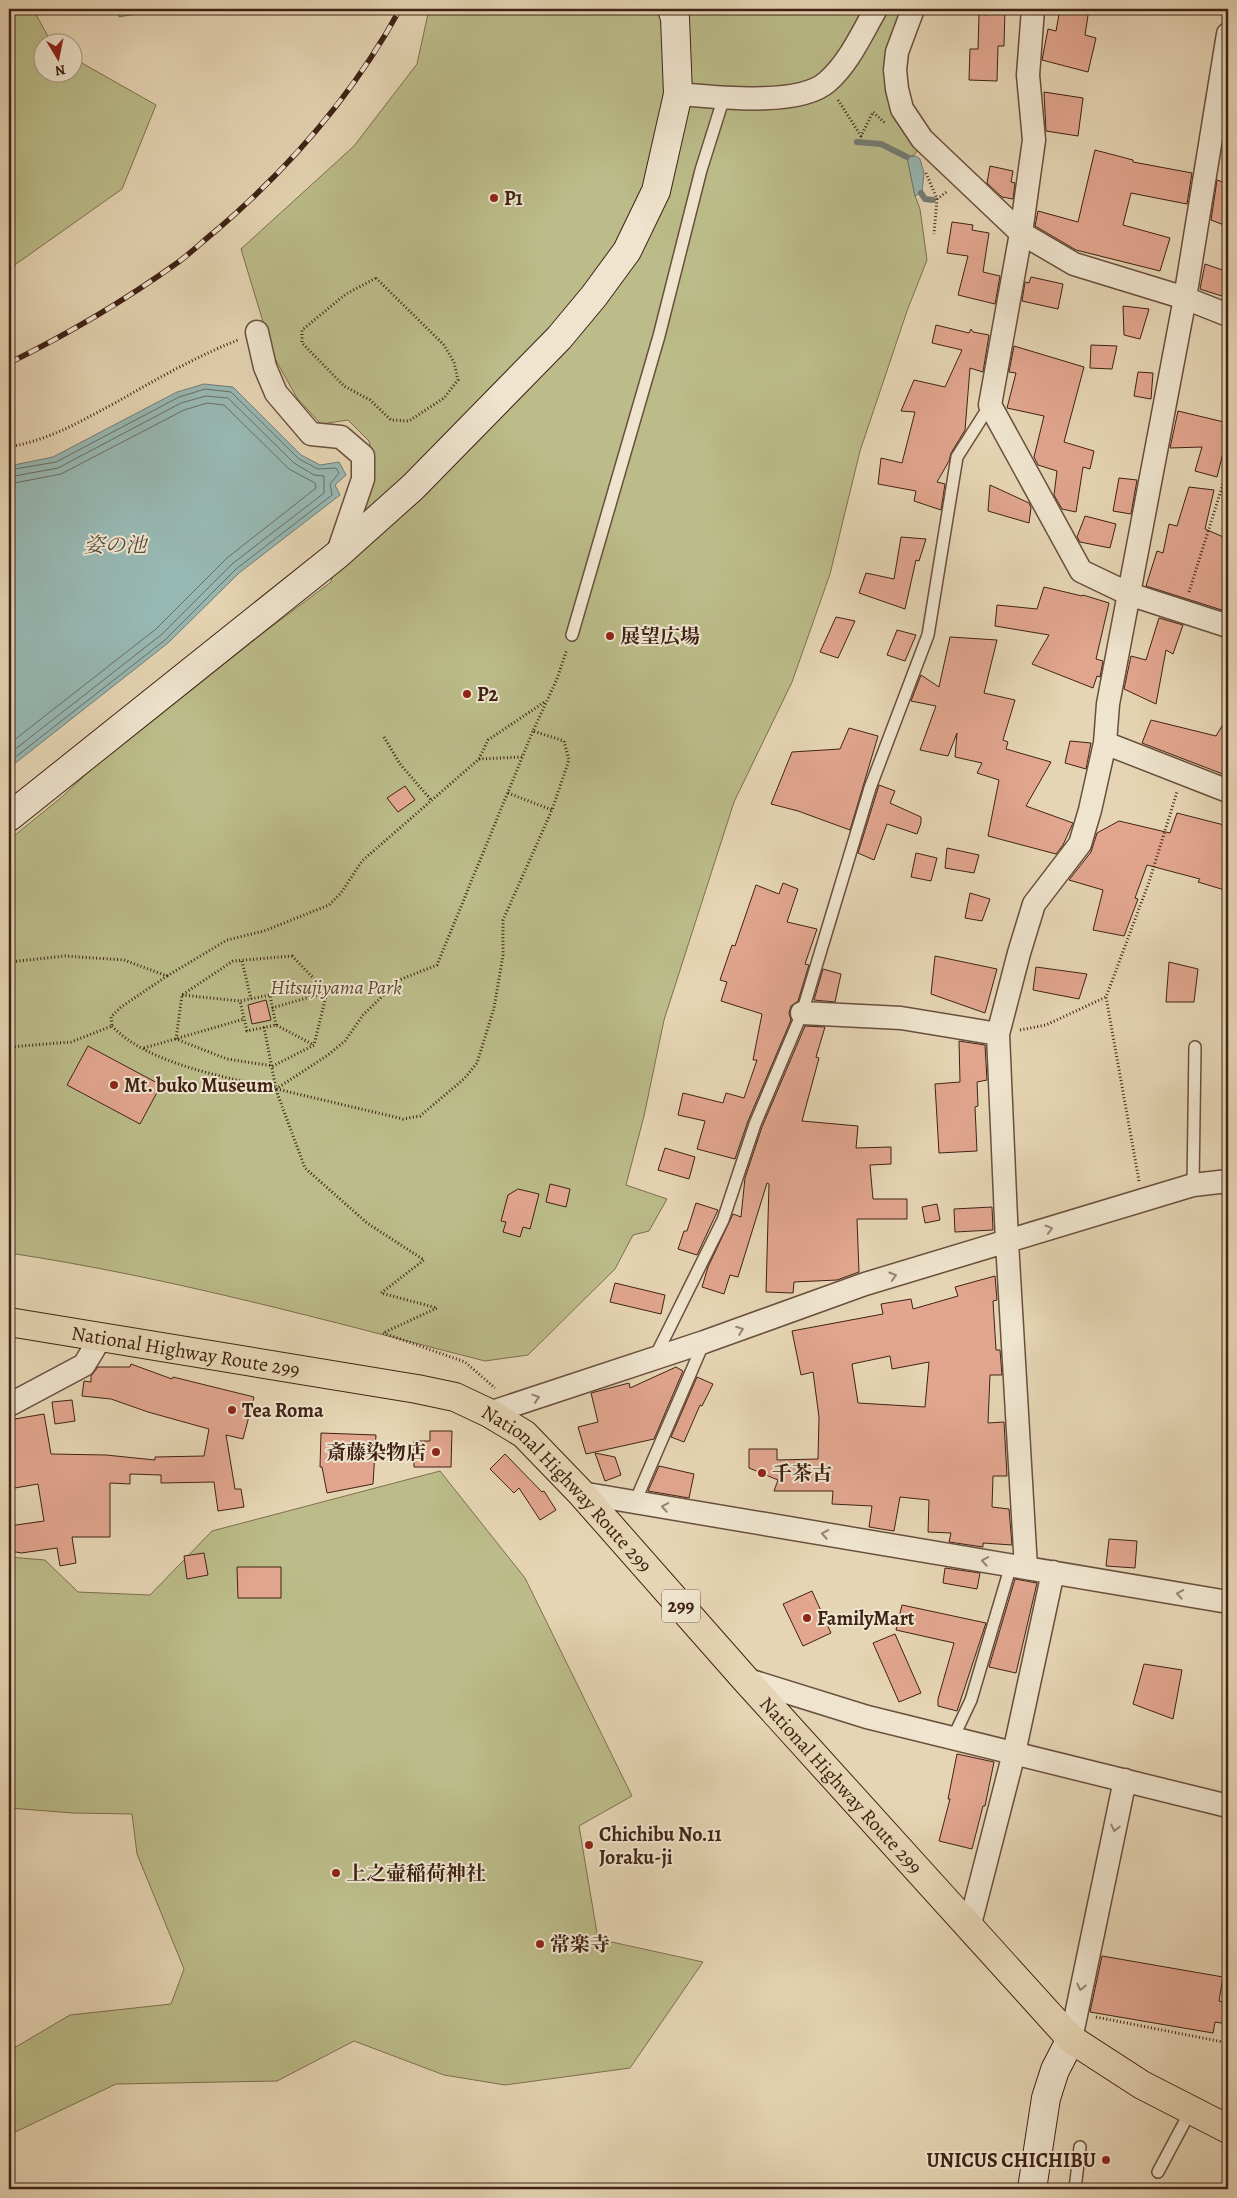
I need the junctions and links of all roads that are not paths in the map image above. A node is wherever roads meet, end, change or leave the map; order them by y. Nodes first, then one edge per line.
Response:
1 (672, 9) edge
2 (876, 9) edge
3 (913, 9) edge
4 (1033, 9) edge
5 (1228, 34) edge
6 (1225, 65) edge
7 (678, 94) junction
8 (724, 97) junction
9 (1021, 233) junction
10 (1185, 298) junction
11 (1228, 315) edge
12 (257, 332) road end
13 (990, 405) junction
14 (337, 555) junction
15 (1129, 594) junction
16 (1228, 626) edge
17 (572, 635) road end
18 (1105, 743) junction
19 (1228, 791) edge
20 (9, 816) edge
21 (802, 1012) junction
22 (998, 1034) junction
23 (1195, 1047) dead end
24 (1228, 1181) edge
25 (1193, 1186) junction
26 (1007, 1242) junction
27 (9, 1322) edge
28 (101, 1337) junction
29 (704, 1342) junction
30 (654, 1359) junction
31 (9, 1405) edge
32 (502, 1408) junction
33 (581, 1493) junction
34 (634, 1502) junction
35 (1019, 1566) junction
36 (1053, 1572) junction
37 (1228, 1599) edge
38 (745, 1679) junction
39 (953, 1738) junction
40 (1014, 1753) junction
41 (1125, 1780) junction
42 (1228, 1806) edge
43 (969, 1928) junction
44 (1070, 2039) junction
45 (1191, 2110) junction
46 (1228, 2129) edge
47 (1080, 2147) dead end
48 (1158, 2172) dead end
49 (1032, 2189) edge
50 (1075, 2189) edge

1 - 7 street
2 - 8 street
3 - 9 street
4 - 9 street
5 - 6 street
6 - 10 street
7 - 8 street
7 - 14 street
8 - 17 lane
9 - 10 street
9 - 13 street
10 - 11 street
10 - 15 street
12 - 14 street
13 - 15 street
13 - 21 lane
14 - 20 street
15 - 16 street
15 - 18 street
18 - 19 street
18 - 22 street
21 - 22 street
21 - 30 lane
22 - 26 street
23 - 25 lane
24 - 25 street
26 -> 25 street
29 -> 26 street
26 - 35 street
27 - 28 highway, National Highway Route 299 / 299
28 - 31 street
28 - 32 highway, National Highway Route 299 / 299
29 - 30 street
29 - 34 lane
32 -> 30 street
32 - 33 highway, National Highway Route 299 / 299
33 - 34 street
33 - 38 highway, National Highway Route 299 / 299
35 -> 34 street
35 - 36 street
35 - 39 lane
37 -> 36 street
36 - 40 street
38 - 39 street
38 - 43 highway, National Highway Route 299 / 299
39 - 40 street
40 - 41 street
40 - 43 street
41 - 42 street
41 -> 44 street
43 - 44 highway, National Highway Route 299 / 299
44 - 45 highway, National Highway Route 299 / 299
44 - 49 street
45 - 46 highway, National Highway Route 299 / 299
45 - 48 lane
47 - 50 lane

